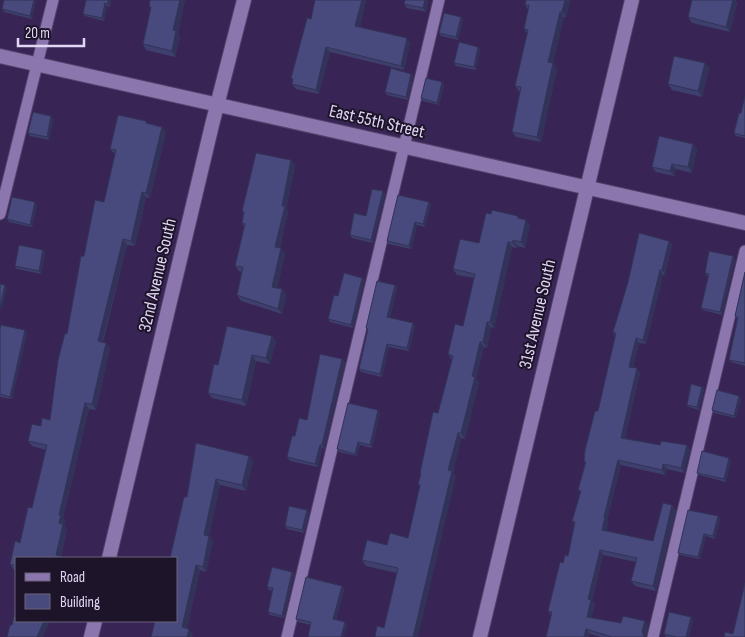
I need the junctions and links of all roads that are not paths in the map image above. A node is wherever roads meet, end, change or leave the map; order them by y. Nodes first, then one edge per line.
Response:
1 (53, 0) edge
2 (244, 0) edge
3 (439, 0) edge
4 (632, 0) edge
5 (0, 56) edge
6 (37, 65) junction
7 (219, 104) junction
8 (405, 146) junction
9 (586, 187) junction
10 (0, 214) edge
11 (745, 223) edge
12 (745, 251) edge
13 (110, 557) edge
14 (95, 622) edge
15 (91, 637) edge
16 (287, 637) edge
17 (480, 637) edge
18 (653, 637) edge

1 - 6 lane
2 - 7 street, 32nd Avenue South
3 - 8 lane
4 - 9 street, 31st Avenue South
5 - 6 street, East 55th Street
6 - 7 street, East 55th Street
6 - 10 lane
7 - 8 street, East 55th Street
7 - 13 street, 32nd Avenue South
8 - 9 street, East 55th Street
8 - 16 lane
9 - 11 street, East 55th Street
9 - 17 street, 31st Avenue South
12 - 18 lane
14 - 15 street

